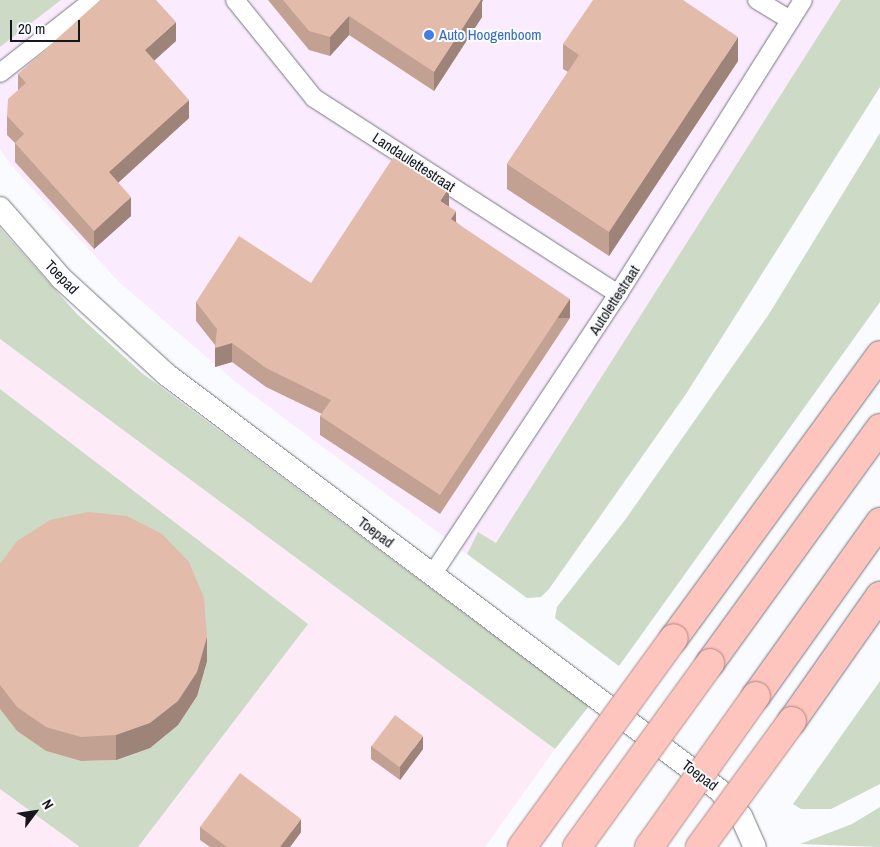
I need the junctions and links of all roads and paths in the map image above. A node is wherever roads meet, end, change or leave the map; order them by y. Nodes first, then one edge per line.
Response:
1 (93, 0) edge
2 (235, 0) edge
3 (757, 0) edge
4 (802, 0) edge
5 (790, 20) junction
6 (0, 73) edge
7 (0, 208) edge
8 (618, 294) junction
9 (877, 356) edge
10 (880, 428) edge
11 (880, 522) edge
12 (432, 575) junction
13 (880, 596) edge
14 (522, 847) edge
15 (576, 847) edge
16 (649, 847) edge
17 (700, 847) edge
18 (756, 847) edge

1 - 6 street
2 - 8 street, Landaulettestraat
3 - 5 street
4 - 5 street, Autolettestraat
5 - 8 street, Autolettestraat
7 - 12 street, Toepad
8 - 12 street, Autolettestraat
9 - 14 highway, bridge
10 - 15 highway, bridge
11 - 16 highway, bridge
12 - 18 street, Toepad
13 - 17 highway, bridge

